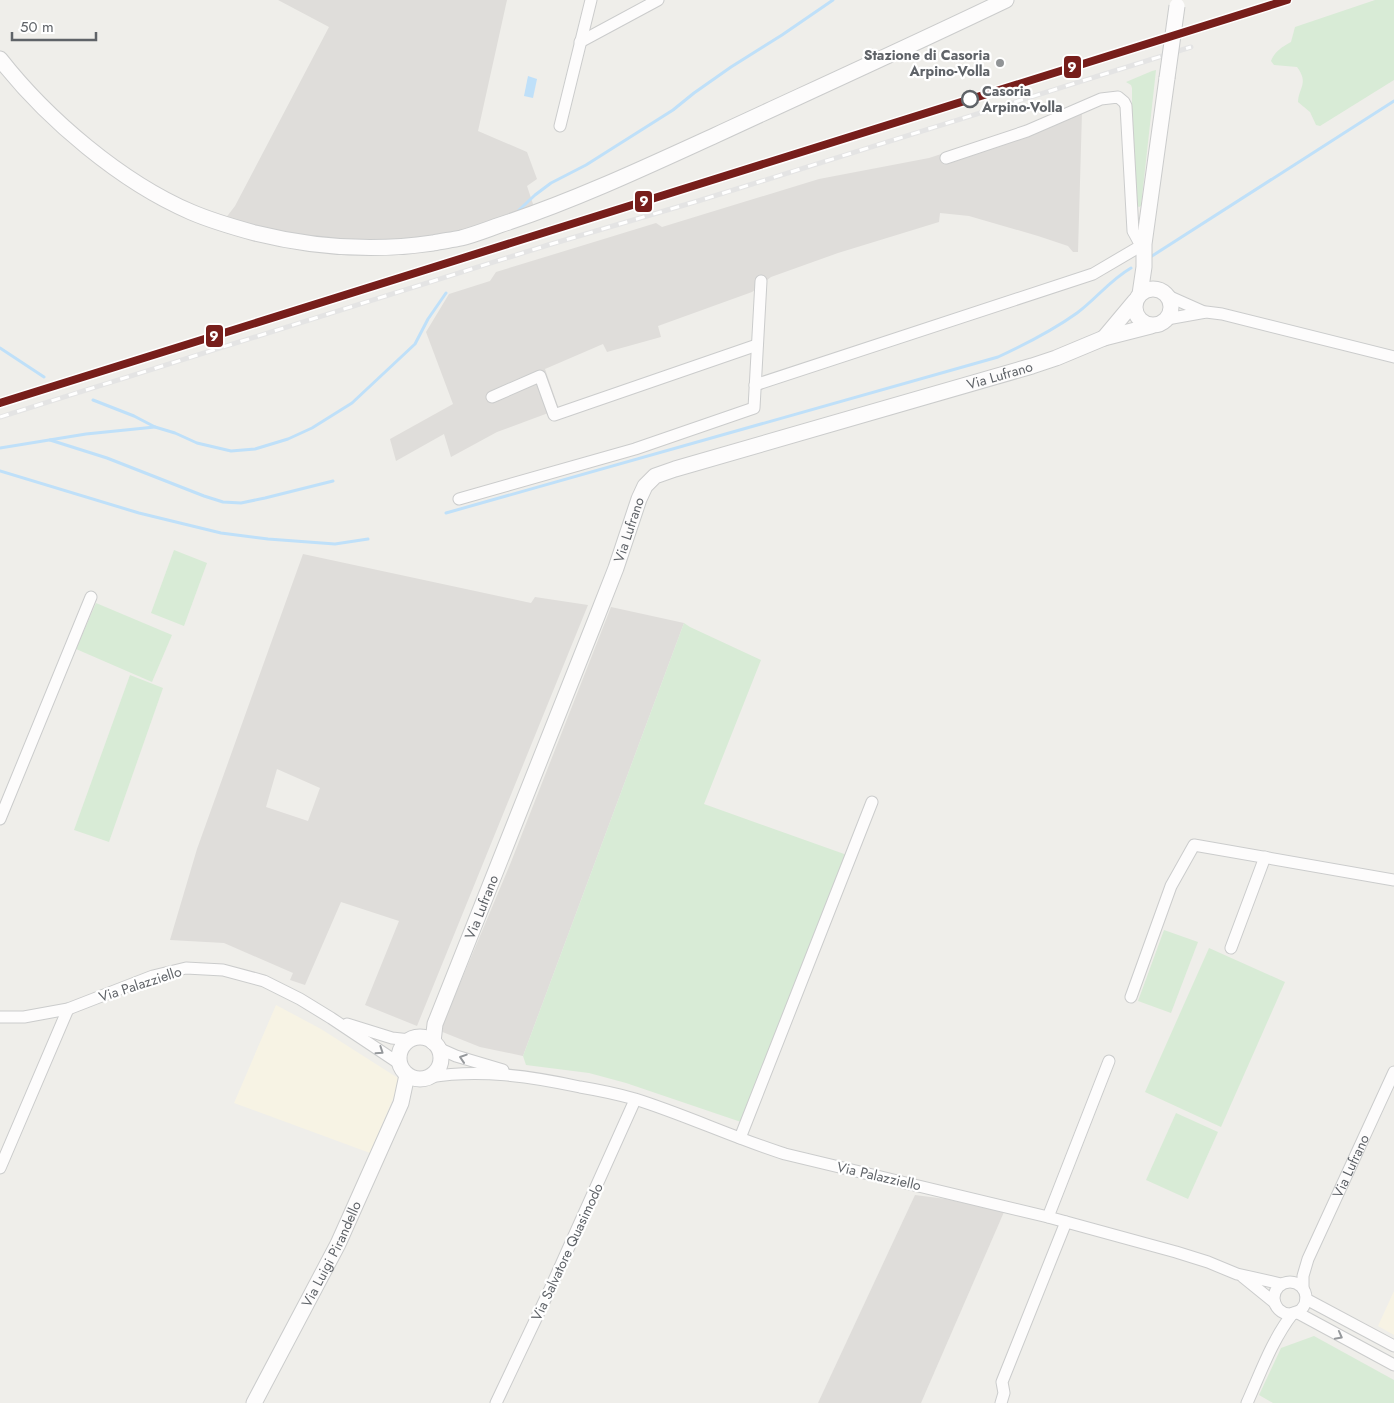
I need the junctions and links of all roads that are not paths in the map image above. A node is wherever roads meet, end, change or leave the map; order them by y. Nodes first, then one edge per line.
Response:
1 (591, 0) edge
2 (658, 0) edge
3 (1006, 0) edge
4 (1178, 3) edge
5 (580, 42) junction
6 (0, 59) edge
7 (560, 126) dead end
8 (946, 158) dead end
9 (1144, 244) junction
10 (1144, 267) junction
11 (761, 281) dead end
12 (1163, 293) junction
13 (1138, 297) junction
14 (1206, 312) junction
15 (1167, 319) junction
16 (1151, 326) junction
17 (1104, 338) junction
18 (757, 345) junction
19 (1394, 357) edge
20 (755, 385) junction
21 (492, 397) dead end
22 (459, 499) dead end
23 (91, 597) dead end
24 (872, 802) dead end
25 (0, 818) edge
26 (1265, 857) junction
27 (1394, 880) edge
28 (1231, 948) dead end
29 (1131, 997) dead end
30 (68, 1009) junction
31 (0, 1017) edge
32 (331, 1018) junction
33 (435, 1024) junction
34 (413, 1039) junction
35 (436, 1045) junction
36 (1109, 1061) dead end
37 (1394, 1072) edge
38 (414, 1074) junction
39 (522, 1076) junction
40 (635, 1100) junction
41 (740, 1138) junction
42 (0, 1168) edge
43 (1048, 1217) junction
44 (1066, 1222) junction
45 (1308, 1259) junction
46 (1237, 1274) junction
47 (1285, 1283) junction
48 (1304, 1293) junction
49 (1276, 1306) junction
50 (1295, 1313) junction
51 (1273, 1344) junction
52 (1394, 1346) edge
53 (1394, 1365) edge
54 (254, 1403) edge
55 (496, 1403) edge
56 (1001, 1403) edge
57 (1248, 1403) edge

1 - 5 street
2 - 5 street
3 - 6 street
4 - 9 street, bridge
5 - 7 street
8 - 9 street
9 - 10 street
9 - 20 street
10 - 12 street
10 - 13 street
11 - 18 street
12 - 13 street
12 - 14 street, Via Lufrano
12 - 15 street
13 - 16 street
13 - 17 street, Via Lufrano
14 - 15 street, Via Lufrano
14 - 19 street, Via Lufrano
15 - 16 street, Via Lufrano
16 - 17 street, Via Lufrano
17 - 33 street, Via Lufrano
18 - 20 street
18 - 21 street
20 - 22 street
23 - 25 street
24 - 41 street
26 - 27 street
26 - 28 street
26 - 29 street
30 - 31 street, Via Palazziello
30 - 32 street, Via Palazziello
30 - 42 street
32 - 34 street, Via Palazziello
32 -> 38 street, Via Palazziello
33 - 34 street
33 - 35 street, Via Lufrano
34 - 35 street
34 - 38 street
35 - 38 street
39 -> 35 street, Via Palazziello
36 - 43 street
37 - 45 street, Via Lufrano
38 - 39 street, Via Palazziello
38 - 54 street, Via Luigi Pirandello
39 - 40 street, Via Palazziello
40 - 41 street, Via Palazziello
40 - 55 street, Via Salvatore Quasimodo
41 - 43 street, Via Palazziello
43 - 44 street, Via Palazziello
44 - 46 street, Via Palazziello
44 - 56 street
45 - 47 street
45 - 48 street
46 - 47 street, Via Palazziello
46 - 49 street, Via Palazziello
47 - 48 street
47 - 49 street
48 - 50 street
48 - 52 street
49 - 50 street
49 - 51 street
50 - 51 street
50 -> 53 street
51 - 57 street

